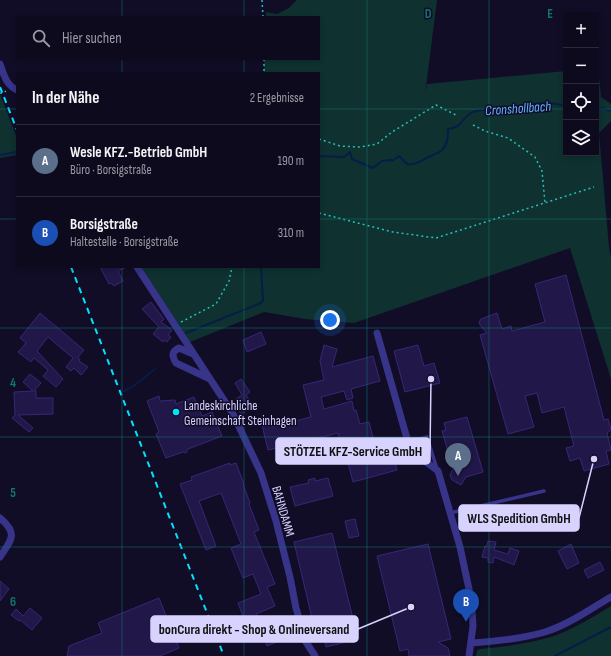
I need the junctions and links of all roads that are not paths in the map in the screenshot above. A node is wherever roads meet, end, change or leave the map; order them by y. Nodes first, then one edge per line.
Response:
1 (0, 64) edge
2 (16, 90) edge
3 (138, 268) edge
4 (377, 333) dead end
5 (193, 354) junction
6 (210, 379) junction
7 (408, 442) junction
8 (438, 471) junction
9 (544, 491) dead end
10 (450, 513) junction
11 (0, 518) edge
12 (0, 557) edge
13 (611, 597) edge
14 (471, 643) junction
15 (315, 656) edge
16 (469, 656) edge

1 - 2 street
3 - 5 street, BAHNDAMM
4 - 7 street
5 - 6 street, BAHNDAMM
5 - 6 street
6 - 15 street, BAHNDAMM
7 - 8 street
7 - 8 lane
8 - 10 street
9 - 10 lane
10 - 14 street
11 - 12 street
13 - 14 street
14 - 16 street

